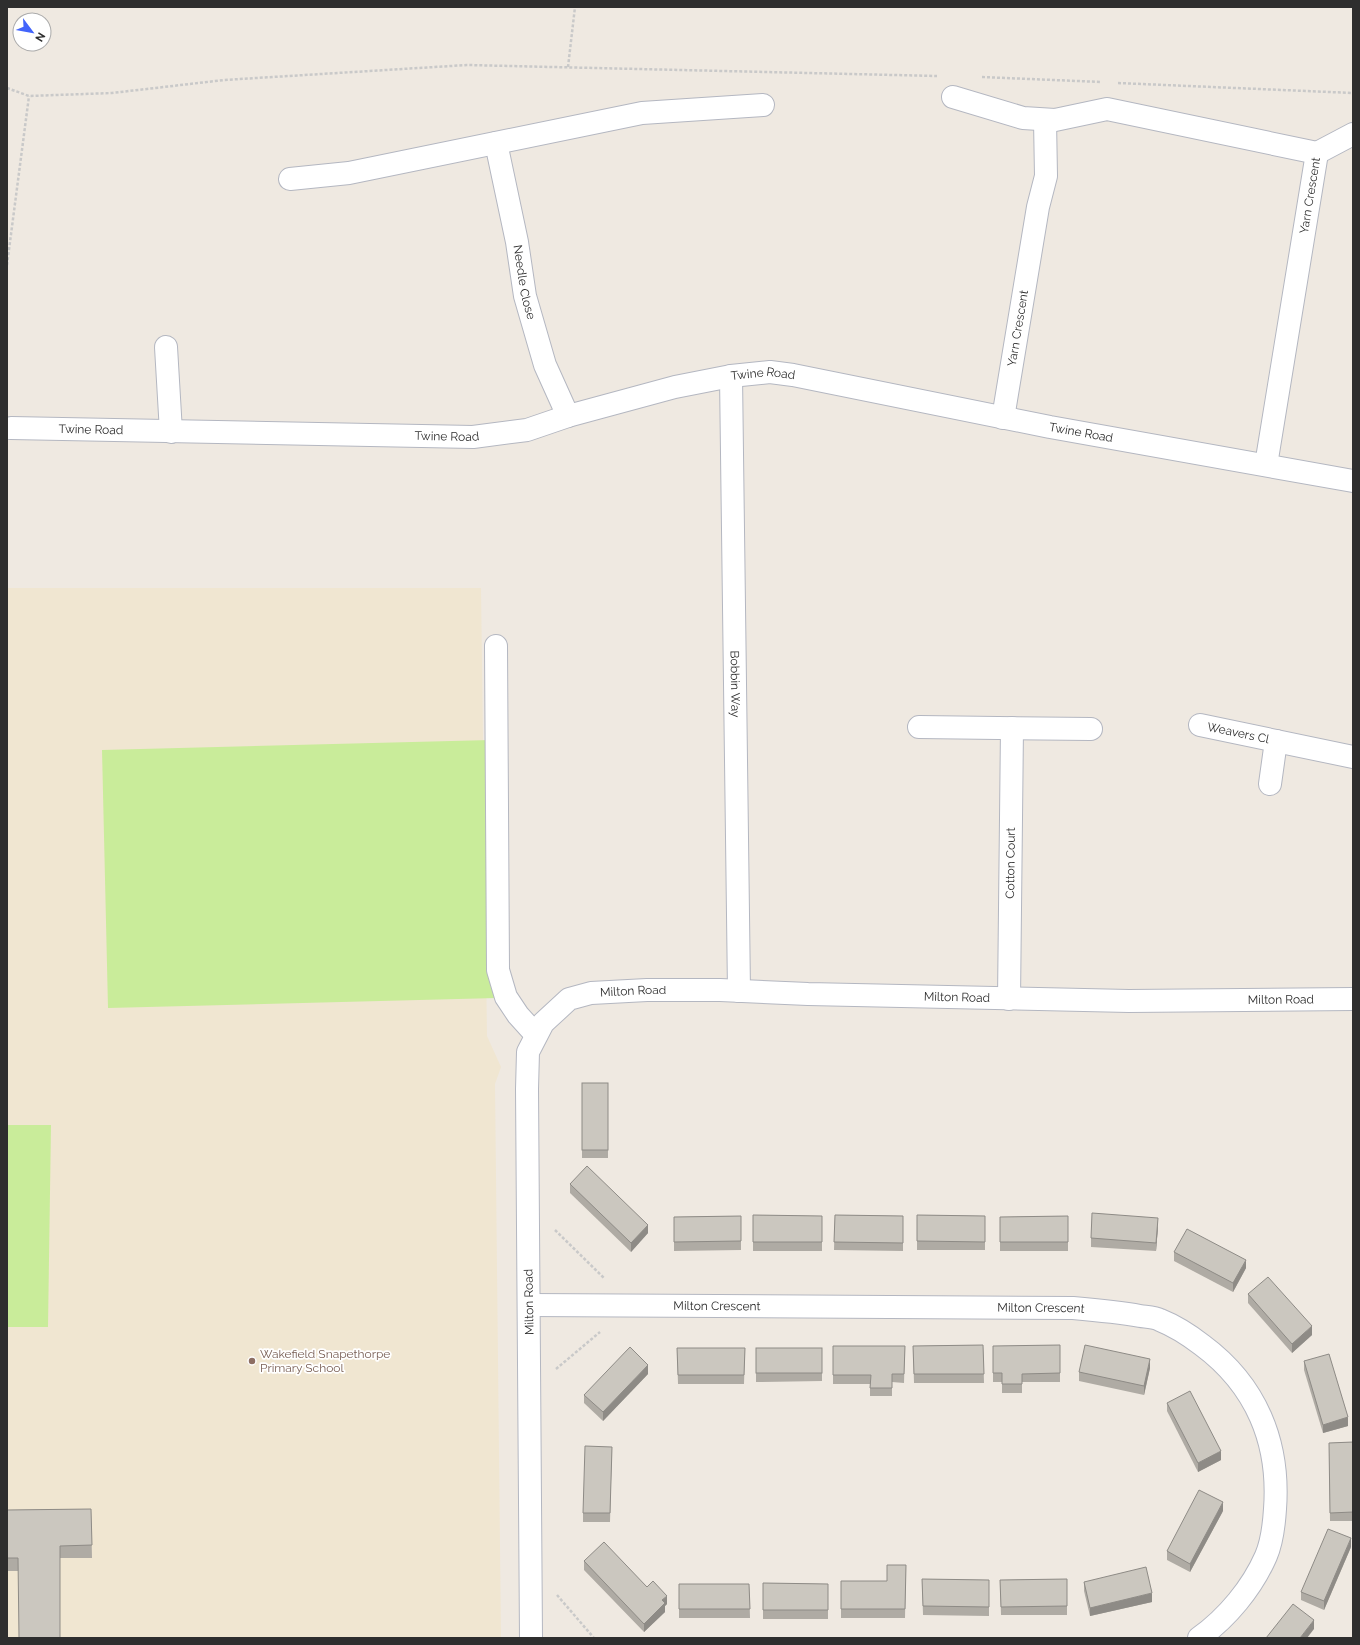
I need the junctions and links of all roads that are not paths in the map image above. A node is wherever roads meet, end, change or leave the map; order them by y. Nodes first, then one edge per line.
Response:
1 (952, 97) dead end
2 (763, 105) dead end
3 (1045, 120) junction
4 (1353, 134) edge
5 (496, 143) junction
6 (1317, 153) junction
7 (290, 179) dead end
8 (166, 347) dead end
9 (731, 376) junction
10 (568, 416) junction
11 (1003, 418) junction
12 (11, 428) dead end
13 (171, 432) junction
14 (1266, 465) junction
15 (1353, 481) edge
16 (496, 646) dead end
17 (1200, 725) dead end
18 (919, 727) dead end
19 (1012, 728) junction
20 (1091, 729) dead end
21 (1276, 741) junction
22 (1353, 757) edge
23 (1270, 784) dead end
24 (739, 991) junction
25 (1009, 999) junction
26 (1353, 999) edge
27 (536, 1035) junction
28 (529, 1305) junction
29 (531, 1638) edge
30 (1199, 1638) edge

1 - 3 street, Yarn Crescent
2 - 5 street
3 - 6 street, Yarn Crescent
3 - 11 street, Yarn Crescent
4 - 6 street
5 - 7 street
5 - 10 street, Needle Close
6 - 14 street, Yarn Crescent
8 - 13 street
9 - 10 street, Twine Road
9 - 11 street, Twine Road
9 - 24 street, Bobbin Way
10 - 13 street, Twine Road
11 - 14 street, Twine Road
12 - 13 street, Twine Road
14 - 15 street, Twine Road
16 - 27 street
17 - 21 street, Weavers Cl
18 - 19 street
19 - 20 street
19 - 25 street, Cotton Court
21 - 22 street, Weavers Cl
21 - 23 street, Weavers Cl
24 - 25 street, Milton Road
24 - 27 street, Milton Road
25 - 26 street, Milton Road
27 - 28 street, Milton Road
28 - 29 street, Milton Road
28 - 30 street, Milton Crescent

